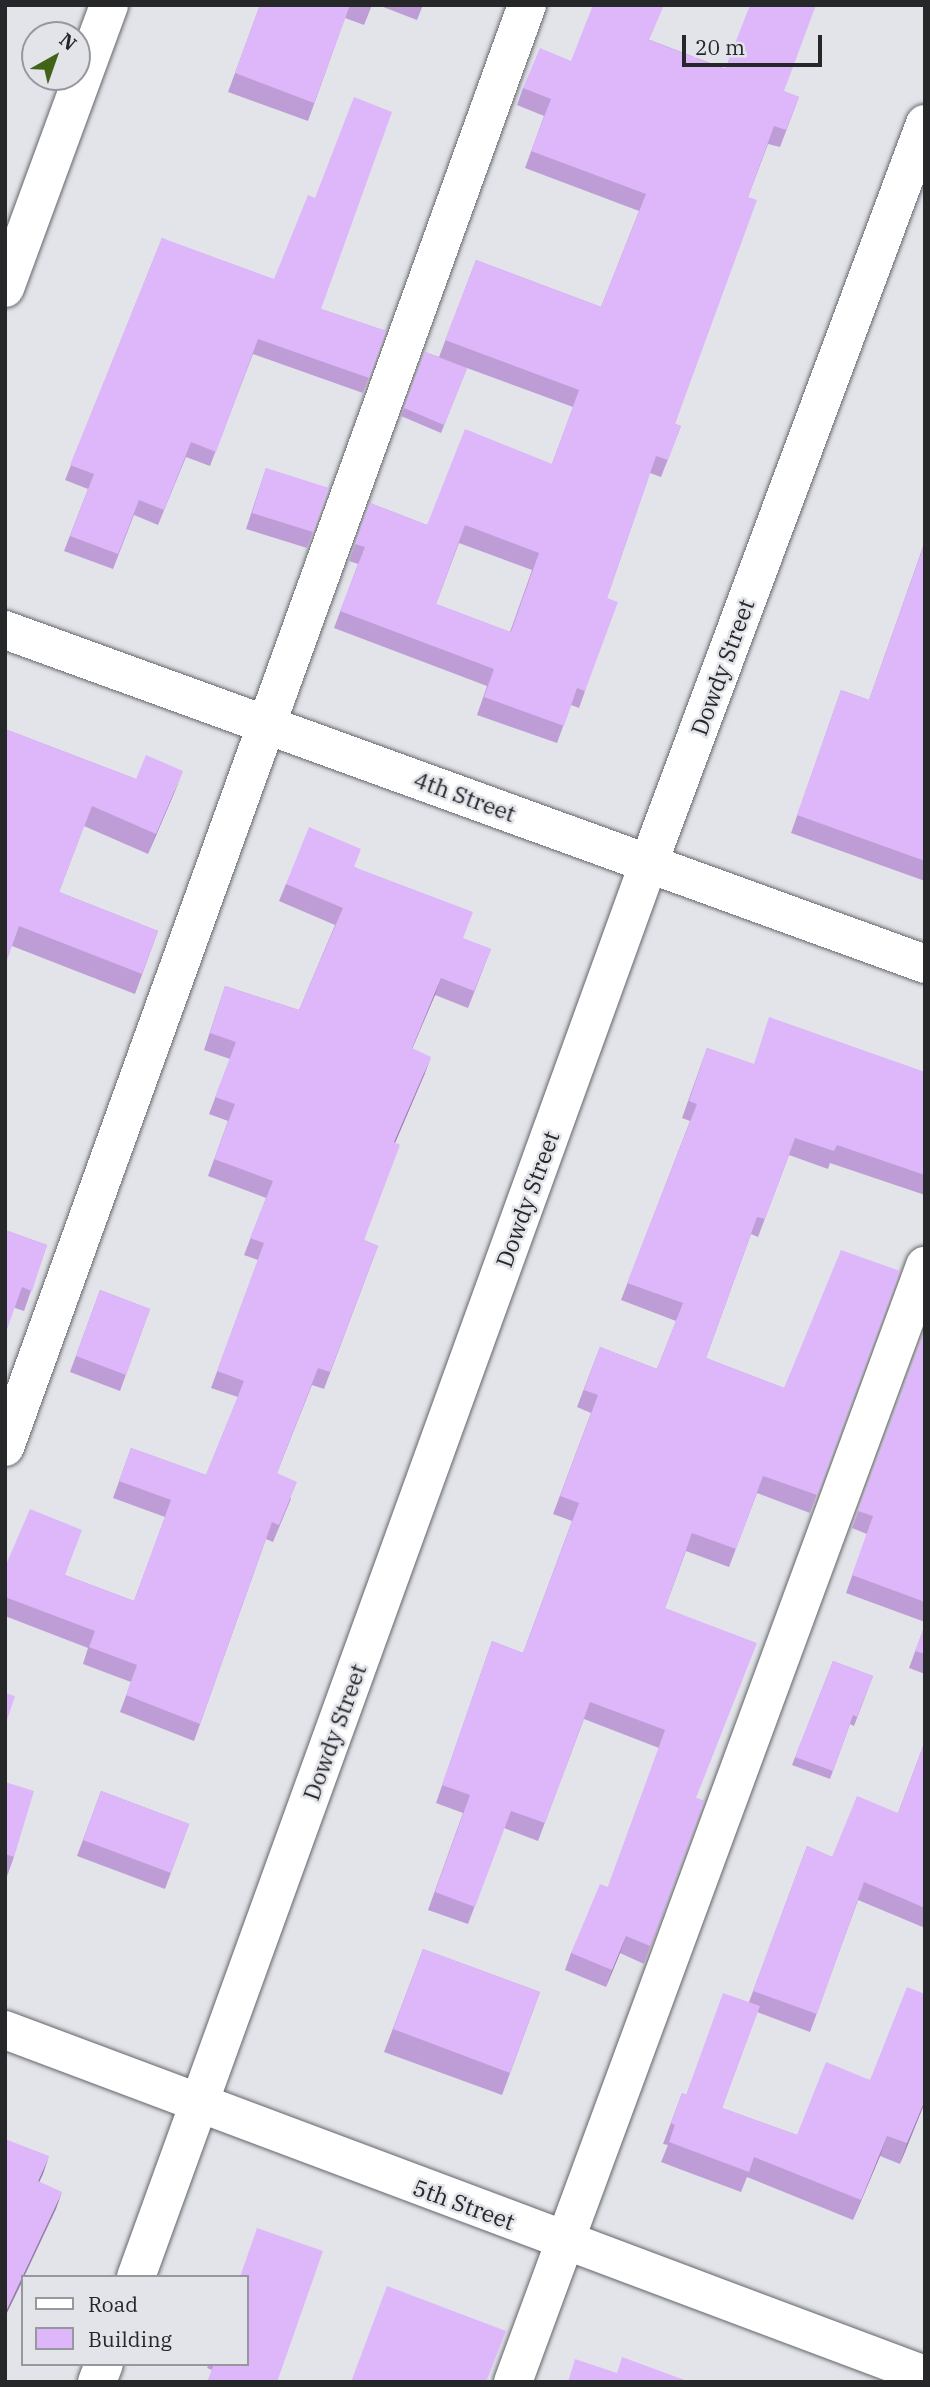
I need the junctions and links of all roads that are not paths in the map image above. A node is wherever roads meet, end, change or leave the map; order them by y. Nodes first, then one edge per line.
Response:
1 (109, 5) edge
2 (527, 5) edge
3 (925, 124) edge
4 (5, 288) edge
5 (5, 630) edge
6 (264, 724) junction
7 (649, 862) junction
8 (925, 964) edge
9 (925, 1266) edge
10 (5, 1447) edge
11 (5, 2030) edge
12 (199, 2106) junction
13 (563, 2240) junction
14 (137, 2275) edge
15 (925, 2375) edge
16 (513, 2382) edge

1 - 4 street
2 - 6 street
3 - 7 street, Dowdy Street
5 - 6 street, 4th Street
6 - 7 street, 4th Street
6 - 10 street
7 - 8 street, 4th Street
7 - 12 street, Dowdy Street
9 - 13 street
11 - 12 street, 5th Street
12 - 13 street, 5th Street
12 - 14 street, Dowdy Street
13 - 15 street, 5th Street
13 - 16 street

